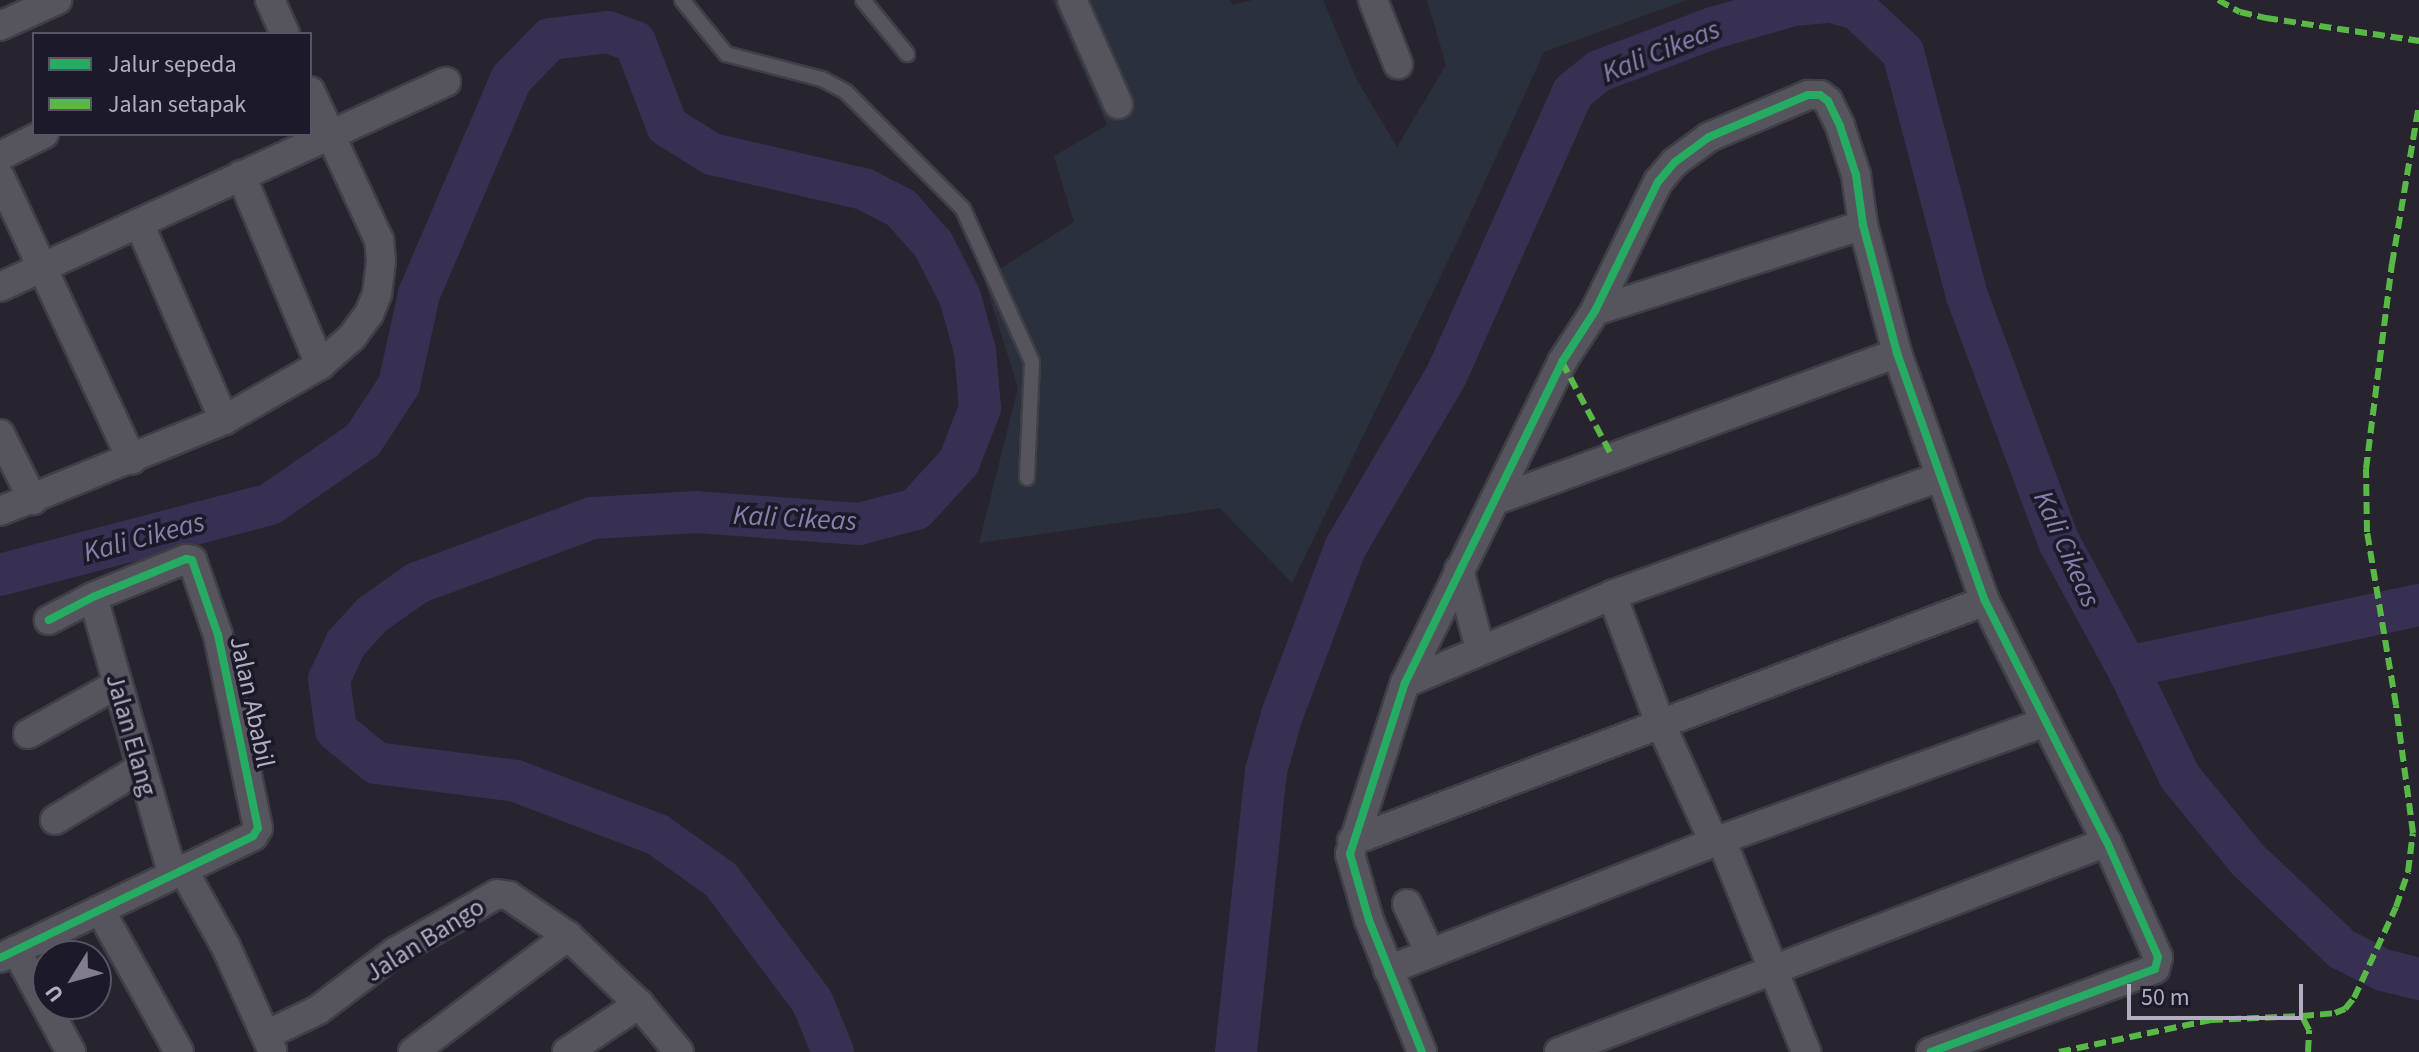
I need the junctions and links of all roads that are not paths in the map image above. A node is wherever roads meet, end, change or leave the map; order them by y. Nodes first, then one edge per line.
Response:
1 (57, 0) edge
2 (270, 0) edge
3 (682, 0) edge
4 (863, 0) edge
5 (1072, 0) edge
6 (1373, 0) edge
7 (0, 26) edge
8 (277, 31) edge
9 (907, 54) dead end
10 (1398, 64) dead end
11 (446, 82) dead end
12 (312, 96) edge
13 (1118, 104) dead end
14 (329, 134) junction
15 (40, 136) edge
16 (0, 156) edge
17 (241, 175) junction
18 (0, 177) edge
19 (139, 223) junction
20 (1863, 225) junction
21 (44, 268) junction
22 (0, 287) edge
23 (1595, 311) junction
24 (1897, 353) junction
25 (320, 365) junction
26 (224, 420) junction
27 (0, 434) edge
28 (132, 460) junction
29 (1940, 477) junction
30 (1027, 478) dead end
31 (33, 500) junction
32 (1496, 500) junction
33 (0, 511) edge
34 (1459, 570) junction
35 (1612, 595) junction
36 (93, 597) junction
37 (1985, 601) junction
38 (49, 620) dead end
39 (1480, 649) junction
40 (1405, 683) junction
41 (116, 685) junction
42 (2046, 722) junction
43 (1661, 724) junction
44 (28, 734) dead end
45 (141, 768) junction
46 (55, 820) dead end
47 (1352, 841) junction
48 (1714, 842) junction
49 (2107, 842) junction
50 (177, 871) junction
51 (1407, 904) dead end
52 (100, 910) junction
53 (568, 936) junction
54 (1430, 953) junction
55 (8, 954) edge
56 (1773, 969) junction
57 (1388, 970) junction
58 (639, 1004) junction
59 (270, 1044) edge
60 (71, 1052) edge
61 (179, 1052) edge
62 (413, 1052) edge
63 (567, 1052) edge
64 (679, 1052) edge
65 (1422, 1052) edge
66 (1559, 1052) edge
67 (1806, 1052) edge
68 (1931, 1052) edge

1 - 7 street
2 - 8 street
3 - 30 lane
4 - 9 lane
5 - 13 street
6 - 10 street
11 - 14 street
12 - 14 street
14 - 17 street
14 - 25 street
15 - 16 street
17 - 19 street
17 - 25 street
18 - 21 street
19 - 21 street
19 - 26 street
20 - 23 street
20 - 23 street
20 - 24 street
21 - 22 street
21 - 28 street
23 - 32 street
24 - 29 street
24 - 32 street
25 - 26 street
26 - 28 street
27 - 31 street
28 - 31 street
29 - 35 street
29 - 37 street
31 - 33 street
32 - 34 street
34 - 39 street
34 - 40 street
35 - 39 street
35 - 43 street
36 - 38 street
36 - 41 street, Jalan Elang
36 - 50 street, Jalan Ababil
37 - 42 street
37 - 43 street
39 - 40 street
40 - 47 street
41 - 44 street
41 - 45 street, Jalan Elang
42 - 48 street
42 - 49 street
43 - 47 street
43 - 48 street
45 - 46 street
45 - 50 street, Jalan Elang
47 - 57 street
48 - 54 street
48 - 56 street
49 - 56 street
49 - 68 street
50 - 52 street
50 - 59 street, Jalan Elang
51 - 54 street
52 - 55 street
52 - 61 street
53 - 58 street, Jalan Bango
53 - 59 street, Jalan Bango
53 - 62 street
54 - 57 street
55 - 60 street
56 - 66 street
56 - 67 street
57 - 65 street
58 - 63 street
58 - 64 street, Jalan Bango

